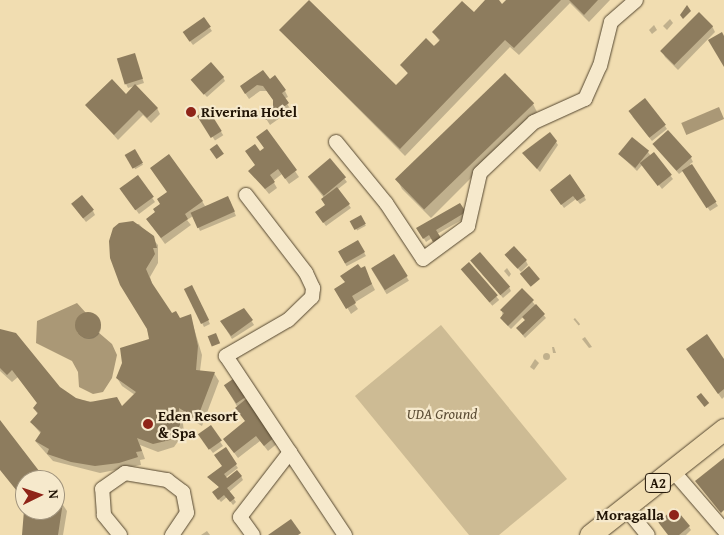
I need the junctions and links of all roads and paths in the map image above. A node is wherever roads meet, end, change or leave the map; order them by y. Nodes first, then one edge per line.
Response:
1 (636, 0) edge
2 (336, 142) dead end
3 (246, 195) dead end
4 (724, 429) edge
5 (290, 452) junction
6 (673, 471) junction
7 (625, 507) junction
8 (724, 530) edge
9 (120, 535) edge
10 (172, 535) edge
11 (253, 535) edge
12 (345, 535) edge
13 (590, 535) edge
14 (648, 535) edge

1 - 2 street
3 - 5 street
4 - 6 highway, A2
5 - 11 street
5 - 12 street
6 - 7 highway, A2
6 - 8 street
7 - 13 highway, A2
7 - 14 street
9 - 10 street

